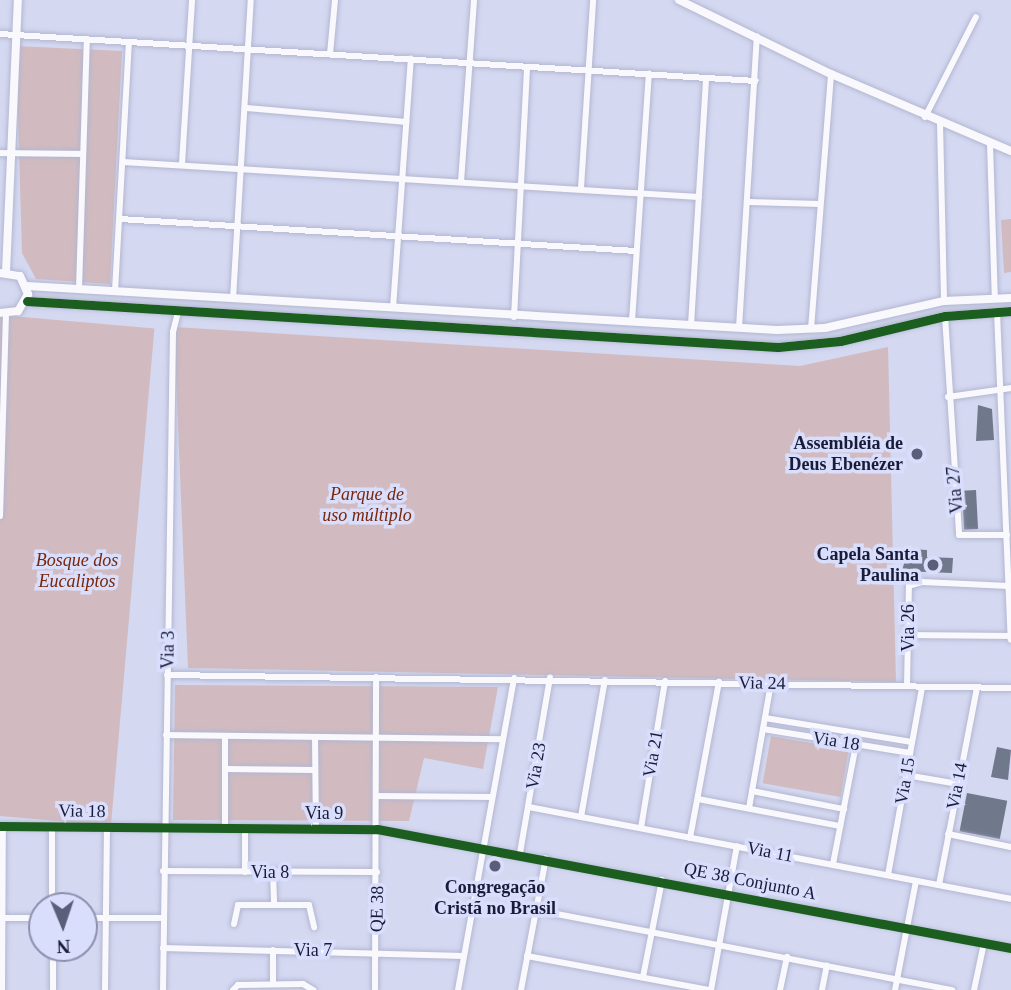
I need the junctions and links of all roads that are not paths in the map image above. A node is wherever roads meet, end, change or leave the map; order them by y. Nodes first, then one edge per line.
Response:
1 (18, 0) edge
2 (192, 0) edge
3 (251, 0) edge
4 (335, 0) edge
5 (474, 0) edge
6 (593, 0) edge
7 (679, 0) edge
8 (691, 2) edge
9 (976, 18) dead end
10 (14, 33) junction
11 (0, 34) edge
12 (757, 37) junction
13 (87, 39) junction
14 (129, 43) junction
15 (190, 47) junction
16 (249, 50) junction
17 (330, 54) junction
18 (411, 60) junction
19 (469, 63) junction
20 (527, 67) junction
21 (589, 70) junction
22 (831, 74) junction
23 (649, 75) junction
24 (706, 79) junction
25 (755, 81) junction
26 (247, 108) junction
27 (925, 117) junction
28 (405, 122) junction
29 (940, 123) junction
30 (990, 144) junction
31 (1011, 151) edge
32 (4, 153) edge
33 (83, 154) junction
34 (123, 162) junction
35 (182, 164) junction
36 (243, 167) junction
37 (401, 178) junction
38 (461, 182) junction
39 (521, 185) junction
40 (580, 188) junction
41 (639, 193) junction
42 (699, 197) junction
43 (749, 202) junction
44 (820, 204) junction
45 (120, 219) junction
46 (238, 227) junction
47 (399, 237) junction
48 (517, 243) junction
49 (636, 251) junction
50 (3, 273) edge
51 (27, 286) junction
52 (79, 289) junction
53 (115, 291) junction
54 (1011, 298) edge
55 (233, 299) junction
56 (995, 299) junction
57 (26, 301) junction
58 (944, 301) junction
59 (303, 304) junction
60 (314, 305) junction
61 (393, 309) junction
62 (1011, 311) edge
63 (178, 312) junction
64 (997, 312) junction
65 (3, 313) edge
66 (883, 315) junction
67 (945, 316) junction
68 (302, 317) junction
69 (514, 317) junction
70 (313, 318) junction
71 (869, 319) junction
72 (632, 321) junction
73 (691, 325) junction
74 (739, 328) junction
75 (811, 329) junction
76 (886, 330) junction
77 (874, 333) junction
78 (2, 354) edge
79 (1011, 388) edge
80 (998, 390) junction
81 (948, 397) junction
82 (2, 406) edge
83 (1, 464) edge
84 (0, 516) edge
85 (1007, 535) junction
86 (1009, 586) junction
87 (908, 635) junction
88 (1011, 638) edge
89 (167, 675) junction
90 (376, 677) junction
91 (514, 678) junction
92 (550, 678) junction
93 (605, 680) junction
94 (665, 681) junction
95 (719, 682) junction
96 (771, 683) junction
97 (907, 686) junction
98 (922, 687) junction
99 (976, 688) junction
100 (1011, 688) edge
101 (765, 718) junction
102 (763, 729) junction
103 (166, 735) junction
104 (225, 736) junction
105 (315, 737) junction
106 (376, 737) junction
107 (503, 739) junction
108 (912, 742) junction
109 (856, 744) junction
110 (910, 753) junction
111 (225, 769) junction
112 (315, 770) junction
113 (906, 775) junction
114 (958, 784) junction
115 (752, 791) junction
116 (377, 796) junction
117 (492, 797) junction
118 (698, 799) junction
119 (529, 807) junction
120 (749, 808) junction
121 (844, 809) junction
122 (581, 817) junction
123 (841, 825) junction
124 (1, 826) edge
125 (52, 826) junction
126 (107, 827) junction
127 (164, 827) junction
128 (225, 828) junction
129 (316, 828) junction
130 (640, 828) junction
131 (245, 829) junction
132 (377, 829) junction
133 (948, 834) junction
134 (1011, 837) edge
135 (691, 838) junction
136 (484, 846) junction
137 (737, 846) junction
138 (1010, 847) edge
139 (520, 853) junction
140 (546, 858) junction
141 (833, 864) junction
142 (163, 871) junction
143 (245, 872) junction
144 (273, 872) junction
145 (377, 872) junction
146 (888, 875) junction
147 (663, 880) junction
148 (916, 881) junction
149 (939, 885) junction
150 (52, 892) edge
151 (729, 893) junction
152 (1011, 899) edge
153 (274, 905) junction
154 (536, 911) junction
155 (2, 918) junction
156 (28, 918) edge
157 (98, 918) edge
158 (106, 918) junction
159 (163, 918) junction
160 (234, 924) dead end
161 (314, 927) dead end
162 (908, 928) junction
163 (652, 931) junction
164 (984, 943) junction
165 (719, 944) junction
166 (163, 948) junction
167 (1011, 948) edge
168 (273, 950) junction
169 (376, 951) junction
170 (464, 956) junction
171 (527, 956) junction
172 (787, 957) junction
173 (53, 962) edge
174 (827, 965) junction
175 (1, 977) edge
176 (643, 977) junction
177 (898, 979) junction
178 (664, 981) junction
179 (273, 984) junction
180 (943, 989) edge
181 (2, 990) edge
182 (53, 990) edge
183 (105, 990) edge
184 (163, 990) edge
185 (233, 990) edge
186 (313, 990) edge
187 (375, 990) edge
188 (458, 990) edge
189 (521, 990) edge
190 (663, 990) edge
191 (710, 990) edge
192 (780, 990) edge
193 (822, 990) edge
194 (895, 990) edge
195 (952, 990) edge
196 (974, 990) edge

1 - 10 street
2 - 15 street
3 - 16 street
4 - 17 street
5 - 19 street
6 - 21 street
7 - 8 street
8 - 12 street
9 - 27 street
10 - 11 street
10 - 13 street
10 - 32 street
12 - 22 street
12 - 25 street
13 - 14 street
13 - 33 street
14 - 15 street
14 - 34 street
15 - 16 street
15 - 35 street
16 - 17 street
16 - 26 street
17 - 18 street
18 - 19 street
18 - 28 street
19 - 20 street
19 - 38 street
20 - 21 street
20 - 39 street
21 - 23 street
21 - 40 street
22 - 27 street
22 - 44 street
23 - 24 street
23 - 41 street
24 - 25 street
24 - 42 street
25 - 43 street
26 - 28 street
26 - 36 street
27 - 29 street
28 - 37 street
29 - 30 street
29 - 58 street
30 - 31 street
30 - 56 street
32 - 33 street
32 - 50 street
33 - 52 street
34 - 35 street
34 - 45 street
35 - 36 street
36 - 37 street
36 - 46 street
37 - 38 street
37 - 47 street
38 - 39 street
39 - 40 street
39 - 48 street
40 - 41 street
41 - 42 street
41 - 49 street
42 - 73 street
43 - 44 street
43 - 74 street
44 - 75 street
45 - 46 street
45 - 53 street
46 - 47 street
46 - 55 street
47 - 48 street
47 - 61 street
48 - 49 street
48 - 69 street
49 - 72 street
50 - 51 street
51 - 52 street
51 - 57 street
52 - 53 street
53 - 55 street
54 - 56 street
55 - 59 street
56 - 58 street
57 - 63 street
57 - 65 street
58 - 66 street
59 - 60 street
59 - 68 street
60 - 61 street
60 - 70 street
61 - 69 street
62 - 64 street
63 - 68 street
63 - 89 street, Via 3
64 - 67 street
64 - 80 street
65 - 78 street
66 - 71 street
66 - 76 street
67 - 76 street
67 - 81 street, Via 27
68 - 70 street
69 - 72 street
70 - 77 street
71 - 75 street
71 - 77 street
72 - 73 street
73 - 74 street
74 - 75 street
76 - 77 street
78 - 82 street
79 - 80 street
80 - 81 street
80 - 85 street
81 - 85 street, Via 27
82 - 83 street
83 - 84 street
85 - 86 street
86 - 87 street, Via 26
86 - 88 street
87 - 88 street
87 - 97 street, Via 26
89 - 90 street, Via 24
89 - 103 street, Via 3
90 - 91 street, Via 24
90 - 106 street, QE 38
91 - 92 street, Via 24
91 - 107 street
92 - 93 street, Via 24
92 - 119 street, Via 23
93 - 94 street, Via 24
93 - 122 street
94 - 95 street, Via 24
94 - 130 street, Via 21
95 - 96 street, Via 24
95 - 118 street
96 - 97 street, Via 24
96 - 101 street
97 - 98 street, Via 24
98 - 99 street, Via 24
98 - 108 street, Via 15
99 - 100 street, Via 24
99 - 114 street, Via 14
101 - 102 street
101 - 108 street, Via 18
102 - 109 street, Via 18
102 - 115 street
103 - 104 street
103 - 127 street, Via 3
104 - 105 street
104 - 111 street
105 - 106 street
105 - 112 street
106 - 107 street
106 - 116 street, QE 38
107 - 117 street
108 - 110 street, Via 15
109 - 110 street, Via 18
109 - 121 street
110 - 113 street, Via 15
111 - 112 street
111 - 128 street
112 - 129 street
113 - 114 street
113 - 146 street, Via 15
114 - 133 street, Via 14
115 - 120 street
115 - 121 street
116 - 117 street
116 - 132 street, QE 38
117 - 136 street
118 - 120 street
118 - 135 street
119 - 122 street, Via 11
119 - 139 street, Via 23
120 - 123 street
121 - 123 street
122 - 130 street, Via 11
123 - 141 street
124 - 125 street, Via 18
124 - 155 street
125 - 126 street, Via 18
125 - 150 street
126 - 127 street, Via 18
126 - 158 street
127 - 128 street, Via 9
127 - 142 street, Via 3
128 - 131 street, Via 9
129 - 131 street, Via 9
129 - 132 street, Via 9
130 - 135 street, Via 11
131 - 143 street
132 - 136 street, Via 9
132 - 145 street, QE 38
133 - 138 street
133 - 149 street, Via 14
134 - 138 street
135 - 137 street, Via 11
136 - 139 street, QE 38 Conjunto A
136 - 170 street
137 - 141 street, Via 11
137 - 151 street
139 - 140 street, QE 38 Conjunto A
140 - 147 street, QE 38 Conjunto A
140 - 154 street
141 - 146 street, Via 11
142 - 143 street, Via 8
142 - 159 street, Via 3
143 - 144 street, Via 8
144 - 145 street, Via 8
144 - 153 street
145 - 169 street, QE 38
146 - 148 street, Via 11
147 - 151 street, QE 38 Conjunto A
147 - 163 street
148 - 149 street, Via 11
148 - 162 street
149 - 152 street, Via 11
151 - 162 street, QE 38 Conjunto A
151 - 165 street
153 - 160 street
153 - 161 street
154 - 163 street
154 - 171 street
155 - 156 street
155 - 175 street
157 - 158 street
158 - 159 street
158 - 183 street
159 - 166 street, Via 3
162 - 164 street, QE 38 Conjunto A
162 - 177 street
163 - 165 street
163 - 176 street
164 - 167 street, QE 38 Conjunto A
164 - 196 street
165 - 172 street
165 - 191 street
166 - 168 street, Via 7
166 - 184 street, Via 3
168 - 169 street, Via 7
168 - 179 street
169 - 170 street, Via 7
169 - 187 street, QE 38
170 - 188 street
171 - 176 street
171 - 189 street
172 - 174 street
172 - 192 street
173 - 182 street
174 - 177 street
174 - 193 street
175 - 181 street
176 - 178 street
177 - 180 street
177 - 194 street
178 - 190 street
178 - 191 street
179 - 185 street
179 - 186 street
180 - 195 street

